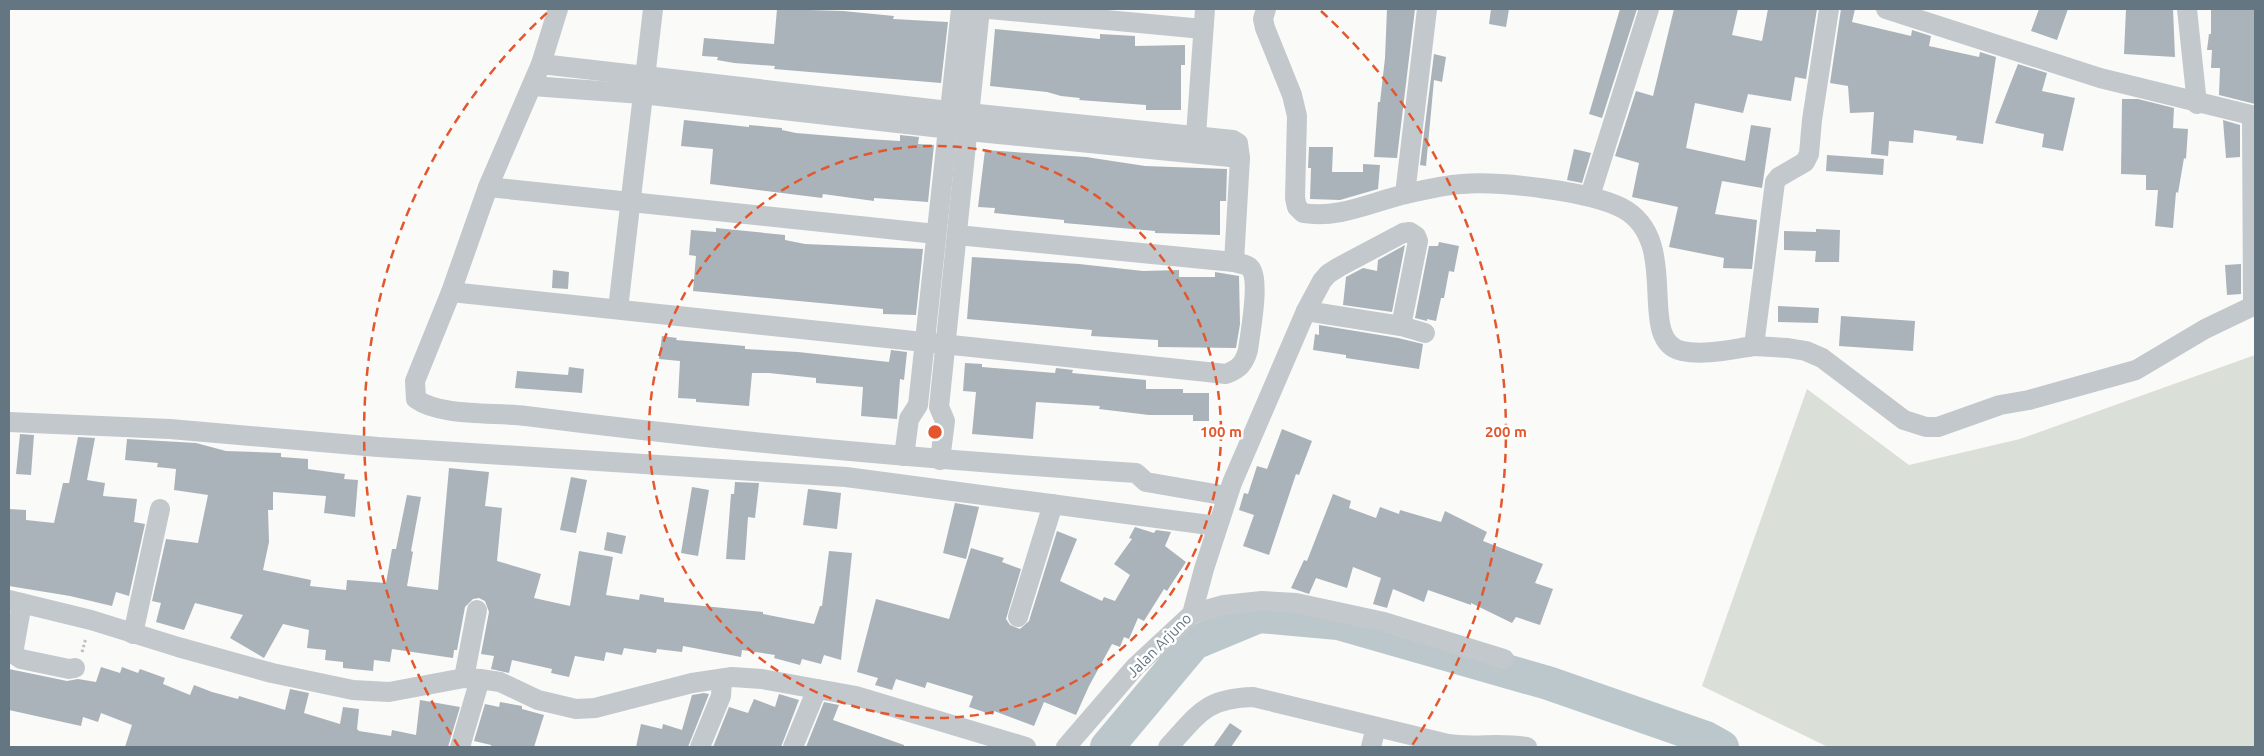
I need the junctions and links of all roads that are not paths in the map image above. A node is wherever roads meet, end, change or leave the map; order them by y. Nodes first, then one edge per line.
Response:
1 (558, 9) edge
2 (653, 9) edge
3 (961, 9) edge
4 (980, 9) edge
5 (989, 9) edge
6 (1205, 9) edge
7 (1266, 9) edge
8 (1427, 9) edge
9 (1649, 9) edge
10 (1830, 9) edge
11 (1886, 9) edge
12 (2187, 9) edge
13 (1203, 29) junction
14 (541, 64) junction
15 (643, 85) junction
16 (532, 86) junction
17 (2197, 104) junction
18 (2254, 116) edge
19 (948, 120) junction
20 (969, 122) junction
21 (1196, 135) junction
22 (1240, 158) junction
23 (488, 187) junction
24 (1405, 194) junction
25 (1590, 196) junction
26 (631, 201) junction
27 (936, 234) junction
28 (957, 235) junction
29 (1234, 262) junction
30 (451, 292) junction
31 (2254, 306) edge
32 (618, 308) junction
33 (1306, 311) junction
34 (1401, 326) junction
35 (1424, 333) dead end
36 (924, 343) junction
37 (947, 345) junction
38 (1754, 346) junction
39 (918, 405) junction
40 (939, 407) junction
41 (9, 422) edge
42 (904, 456) junction
43 (940, 460) junction
44 (1229, 490) junction
45 (1053, 504) junction
46 (160, 509) dead end
47 (1217, 526) junction
48 (15, 601) edge
49 (477, 610) dead end
50 (1192, 614) junction
51 (1018, 617) dead end
52 (133, 634) junction
53 (1504, 659) dead end
54 (75, 668) road end
55 (472, 679) junction
56 (722, 679) junction
57 (817, 690) junction
58 (1376, 727) junction
59 (460, 747) edge
60 (700, 747) edge
61 (793, 747) edge
62 (1026, 747) edge
63 (1066, 747) edge
64 (1168, 747) edge
65 (1371, 747) edge
66 (1526, 747) edge

1 - 14 street
2 - 15 street
3 - 19 street
4 - 20 street
5 - 13 street
6 - 13 street
7 - 24 street
8 - 24 street
9 - 25 street
10 - 38 street
11 - 17 street
12 - 17 street
13 - 21 street
14 - 15 street
14 - 16 street
15 - 16 street
15 - 19 street
15 - 26 street
16 - 23 street
17 - 18 street
18 - 31 street
19 - 20 street
19 - 27 street
20 - 21 street
20 - 22 street
20 - 28 street
21 - 22 street
22 - 29 street
23 - 26 street
23 - 30 street
24 - 25 street
25 - 38 street
26 - 27 street
26 - 32 street
27 - 36 street
28 - 29 street
28 - 37 street
29 - 37 street
30 - 32 street
30 - 42 street
31 - 38 street
32 - 36 street
33 - 34 street
33 - 34 street, Jalan Arjuno
33 - 44 street, Jalan Arjuno
34 - 35 street
36 - 37 street
36 - 39 street
37 - 40 street
39 - 40 street
39 - 42 street
40 - 43 street
41 - 45 street
42 - 43 street
43 - 44 street
44 - 47 street, Jalan Arjuno
45 - 47 street
45 - 51 street
46 - 52 street
47 - 50 street, Jalan Arjuno
48 - 52 street
48 - 54 street
49 - 55 street
50 - 53 street
50 - 63 street, Jalan Arjuno
52 - 55 street
55 - 56 street
55 - 59 street
56 - 57 street
56 - 60 street
57 - 61 street
57 - 62 street
58 - 64 street
58 - 65 street
58 - 66 street

